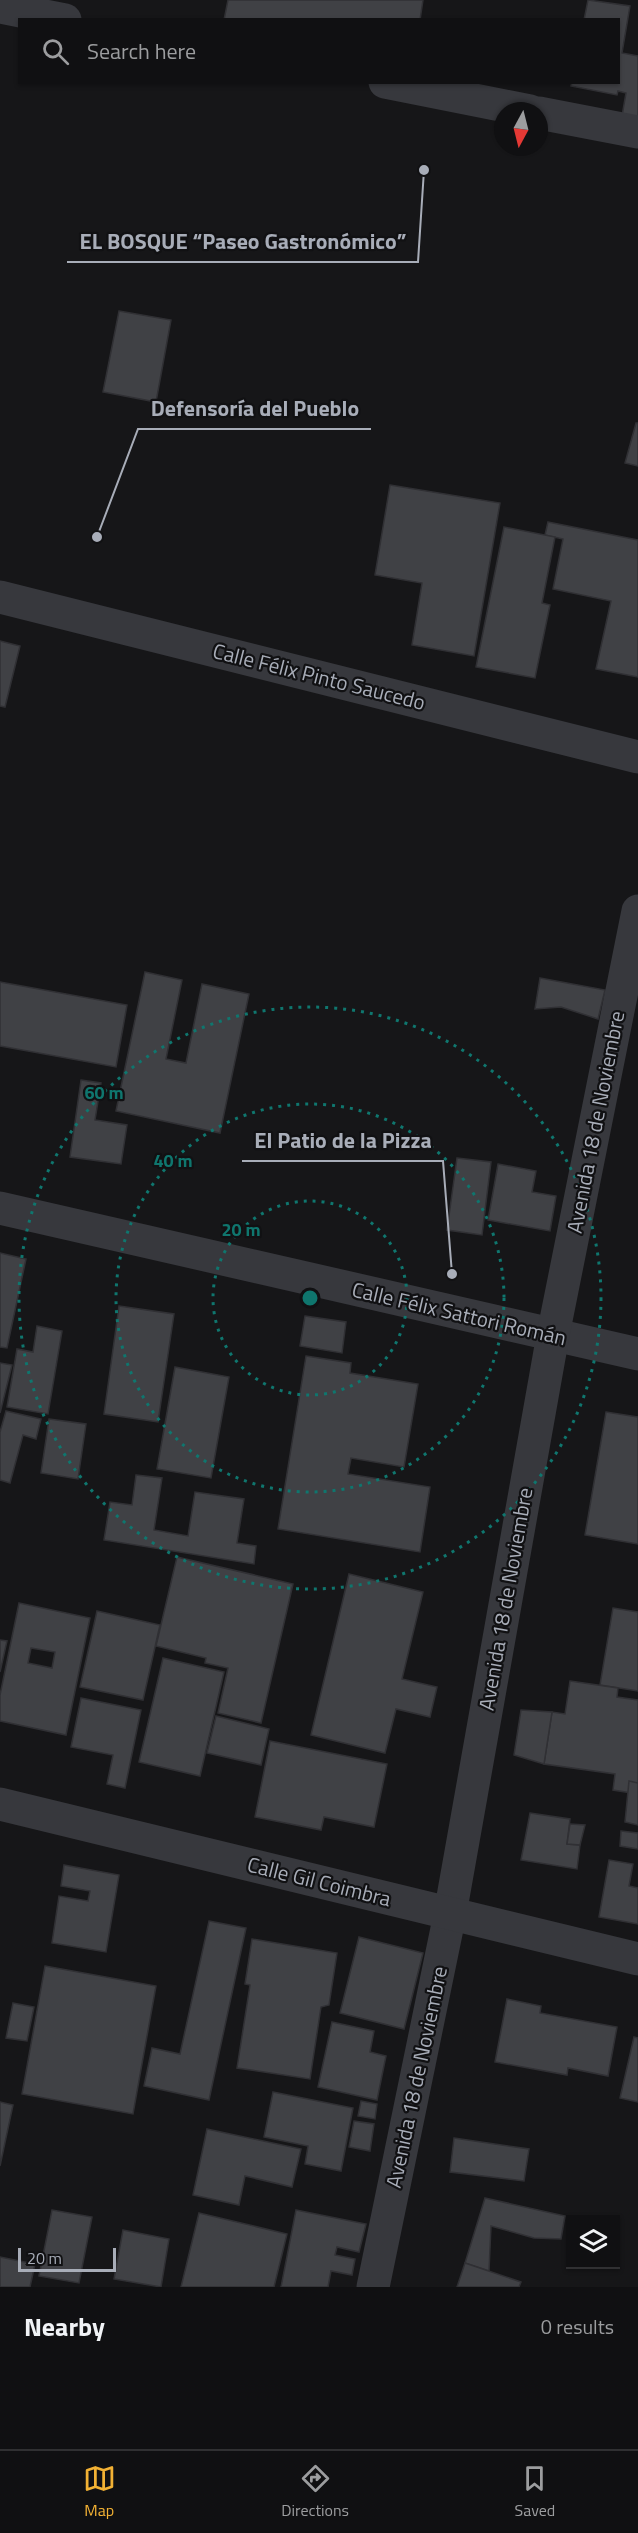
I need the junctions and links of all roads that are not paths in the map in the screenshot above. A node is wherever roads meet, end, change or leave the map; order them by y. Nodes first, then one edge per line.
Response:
1 (0, 7) edge
2 (55, 18) edge
3 (395, 84) edge
4 (494, 104) edge
5 (548, 115) edge
6 (638, 132) edge
7 (0, 597) edge
8 (638, 757) edge
9 (638, 911) edge
10 (0, 1209) edge
11 (554, 1335) junction
12 (638, 1354) edge
13 (0, 1804) edge
14 (450, 1914) junction
15 (638, 1959) edge
16 (373, 2287) edge

1 - 2 street
3 - 4 street
5 - 6 street
7 - 8 street, Calle Félix Pinto Saucedo
9 - 11 street, Avenida 18 de Noviembre
10 - 11 street, Calle Félix Sattori Román
11 - 12 street, Calle Félix Sattori Román
11 - 14 street, Avenida 18 de Noviembre
13 - 14 street, Calle Gil Coimbra
14 - 15 street, Calle Gil Coimbra
14 - 16 street, Avenida 18 de Noviembre

